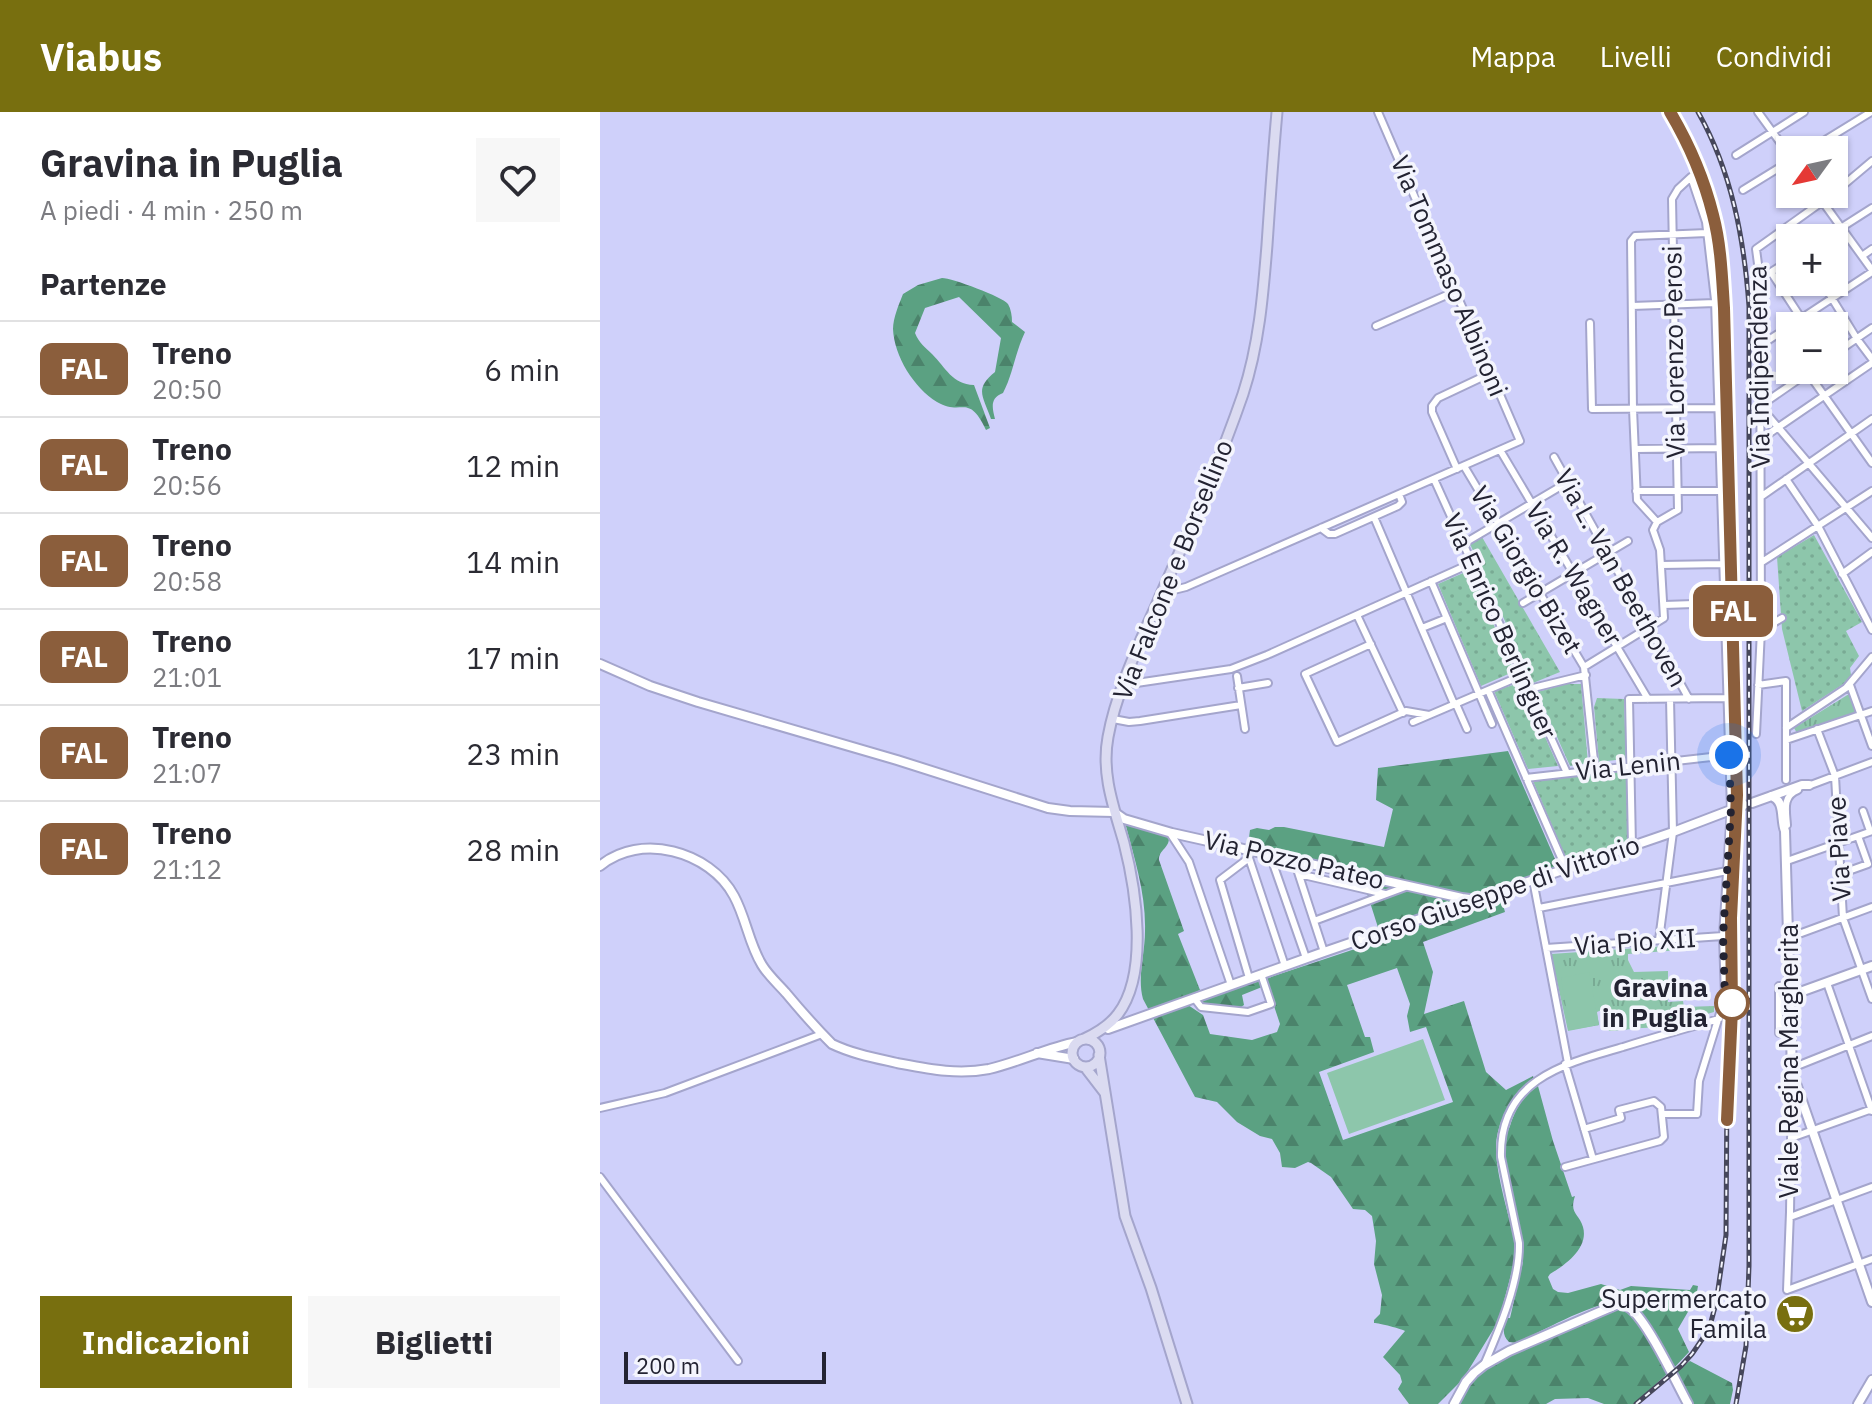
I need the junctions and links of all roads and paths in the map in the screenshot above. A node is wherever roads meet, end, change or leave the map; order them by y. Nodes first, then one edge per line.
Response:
1 (1277, 112) edge
2 (1378, 112) edge
3 (1758, 112) edge
4 (1804, 112) edge
5 (1871, 112) edge
6 (1772, 131) junction
7 (1832, 136) edge
8 (1776, 137) edge
9 (1736, 155) dead end
10 (1872, 161) edge
11 (1776, 168) edge
12 (1691, 177) joint
13 (1848, 181) edge
14 (1743, 190) dead end
15 (1814, 208) edge
16 (1872, 208) edge
17 (1848, 224) edge
18 (1707, 233) junction
19 (1672, 234) junction
20 (1848, 236) edge
21 (1872, 249) edge
22 (1862, 256) junction
23 (1776, 269) edge
24 (1872, 271) edge
25 (1771, 272) junction
26 (1760, 279) junction
27 (1456, 291) junction
28 (1831, 298) junction
29 (1715, 303) junction
30 (1674, 305) junction
31 (1632, 306) junction
32 (1797, 312) edge
33 (1810, 312) edge
34 (1590, 323) dead end
35 (1376, 326) dead end
36 (1872, 328) edge
37 (1776, 335) edge
38 (1857, 339) junction
39 (1761, 345) junction
40 (1848, 345) edge
41 (1872, 361) edge
42 (1491, 373) junction
43 (1791, 384) edge
44 (1817, 384) edge
45 (1825, 396) junction
46 (1760, 406) junction
47 (1676, 408) junction
48 (1719, 408) junction
49 (1633, 409) junction
50 (1872, 419) edge
51 (1779, 427) junction
52 (1851, 433) junction
53 (1761, 439) junction
54 (1677, 448) junction
55 (1721, 448) junction
56 (1635, 449) junction
57 (1500, 450) junction
58 (1554, 457) dead end
59 (1809, 463) junction
60 (1872, 463) edge
61 (1464, 466) junction
62 (1457, 469) junction
63 (1434, 479) junction
64 (1786, 479) junction
65 (1568, 482) junction
66 (1636, 491) junction
67 (1677, 491) junction
68 (1722, 491) junction
69 (1872, 491) edge
70 (1399, 494) junction
71 (1762, 496) junction
72 (1532, 503) junction
73 (1847, 508) junction
74 (1374, 517) junction
75 (1657, 522) junction
76 (1498, 523) junction
77 (1818, 526) junction
78 (1321, 528) junction
79 (1872, 538) edge
80 (1628, 541) dead end
81 (1463, 544) junction
82 (1608, 552) junction
83 (1872, 552) edge
84 (1762, 562) junction
85 (1472, 563) junction
86 (1723, 564) junction
87 (1661, 565) junction
88 (1574, 572) junction
89 (1842, 574) junction
90 (1431, 581) junction
91 (1406, 592) junction
92 (1162, 593) junction
93 (1540, 593) junction
94 (1523, 603) dead end
95 (1724, 603) junction
96 (1664, 605) junction
97 (1357, 615) junction
98 (1447, 618) junction
99 (1782, 618) dead end
100 (1650, 627) junction
101 (1422, 628) junction
102 (1761, 630) junction
103 (1872, 630) edge
104 (1371, 644) junction
105 (1618, 646) junction
106 (1872, 657) edge
107 (600, 664) edge
108 (1585, 671) junction
109 (1523, 675) junction
110 (1237, 676) dead end
111 (1268, 683) dead end
112 (1123, 685) junction
113 (1758, 685) junction
114 (1850, 685) junction
115 (1238, 688) junction
116 (1529, 689) junction
117 (1488, 690) junction
118 (1479, 694) junction
119 (1727, 698) junction
120 (1648, 699) junction
121 (1670, 699) junction
122 (1689, 699) junction
123 (1455, 704) junction
124 (1241, 705) junction
125 (1872, 711) edge
126 (1403, 713) junction
127 (1860, 714) junction
128 (1429, 715) junction
129 (1113, 719) junction
130 (1413, 722) dead end
131 (1492, 724) dead end
132 (1786, 728) junction
133 (1245, 729) dead end
134 (1467, 729) dead end
135 (1817, 729) junction
136 (1756, 734) dead end
137 (1786, 740) junction
138 (1872, 746) edge
139 (1729, 755) junction
140 (1672, 761) junction
141 (1872, 762) edge
142 (1630, 766) junction
143 (1595, 770) junction
144 (1567, 773) junction
145 (1835, 776) junction
146 (1526, 778) junction
147 (1786, 780) dead end
148 (1809, 785) junction
149 (1771, 796) junction
150 (1739, 807) junction
151 (1863, 811) dead end
152 (1114, 812) junction
153 (1785, 831) junction
154 (1871, 831) edge
155 (1169, 832) junction
156 (1673, 832) junction
157 (1858, 836) junction
158 (1838, 843) junction
159 (1632, 846) junction
160 (1248, 854) junction
161 (1270, 855) junction
162 (1294, 860) junction
163 (1787, 861) junction
164 (600, 866) edge
165 (1566, 869) junction
166 (1727, 871) junction
167 (1299, 874) junction
168 (1840, 874) junction
169 (1533, 880) junction
170 (1668, 883) junction
171 (1408, 886) junction
172 (1386, 894) junction
173 (1477, 900) junction
174 (1872, 907) edge
175 (1539, 908) junction
176 (1843, 918) junction
177 (1314, 921) junction
178 (1723, 936) junction
179 (1788, 938) junction
180 (1659, 940) junction
181 (1546, 948) junction
182 (1324, 952) junction
183 (1306, 958) junction
184 (1285, 966) junction
185 (1872, 966) edge
186 (1862, 970) junction
187 (1261, 974) junction
188 (1249, 978) junction
189 (1827, 983) junction
190 (1231, 985) junction
191 (1789, 991) junction
192 (1194, 998) junction
193 (1872, 999) edge
194 (1719, 1019) junction
195 (1109, 1026) junction
196 (1790, 1033) junction
197 (822, 1034) junction
198 (1872, 1036) edge
199 (1081, 1040) junction
200 (1849, 1045) junction
201 (1037, 1053) junction
202 (1099, 1053) junction
203 (1074, 1059) junction
204 (1567, 1064) junction
205 (1085, 1067) junction
206 (1792, 1070) junction
207 (1105, 1093) junction
208 (600, 1108) edge
209 (1872, 1110) edge
210 (1663, 1114) junction
211 (1584, 1129) junction
212 (1812, 1131) junction
213 (1791, 1138) junction
214 (1593, 1159) junction
215 (1565, 1167) dead end
216 (600, 1177) edge
217 (1872, 1187) edge
218 (1837, 1200) junction
219 (1790, 1217) junction
220 (1872, 1259) edge
221 (1859, 1264) junction
222 (1872, 1302) edge
223 (738, 1361) dead end
224 (1484, 1365) junction
225 (1872, 1380) edge
226 (1453, 1402) edge
227 (1187, 1404) edge
228 (1688, 1404) edge
229 (1858, 1404) edge

1 - 92 main road, Via Falcone e Borsellino
2 - 27 street, Via Tommaso Albinoni
3 - 6 street
4 - 6 street
5 - 7 street
6 - 8 street
6 - 9 street
10 - 13 street
11 - 14 street
12 - 18 street, Via Indipendenza
12 - 19 street, Via Lorenzo Perosi
15 - 26 street, Via Indipendenza
16 - 17 street
18 - 19 street
18 - 29 street, Via Indipendenza
19 - 30 street, Via Lorenzo Perosi
19 - 31 street
20 - 22 street
21 - 22 street
22 - 24 street
23 - 25 street
24 - 28 street
25 - 26 street
25 - 32 street
26 - 39 street, Via Indipendenza
27 - 35 street
27 - 42 street, Via Tommaso Albinoni
28 - 33 street
28 - 38 street
29 - 30 street
29 - 48 street, Via Indipendenza
30 - 31 street
30 - 47 street, Via Lorenzo Perosi
31 - 49 street
34 - 49 street
36 - 38 street
37 - 39 street
38 - 40 street
38 - 41 street
39 - 46 street, Via Indipendenza
41 - 45 street
42 - 57 street, Via Tommaso Albinoni
42 - 62 street
43 - 46 street
44 - 45 street
45 - 51 street
45 - 52 street
46 - 51 street
46 - 53 street, Via Indipendenza
47 - 48 street
47 - 49 street
47 - 54 street, Via Lorenzo Perosi
48 - 55 street, Via Indipendenza
49 - 56 street
50 - 52 street
51 - 53 street
51 - 59 street
52 - 59 street
52 - 60 street
53 - 71 street, Via Indipendenza
54 - 55 street
54 - 56 street
54 - 67 street, Via Lorenzo Perosi
55 - 68 street, Via Indipendenza
56 - 66 street
57 - 61 street
57 - 72 street, Via R. Wagner
58 - 65 street, Via L. Van Beethoven
59 - 64 street
59 - 73 street
61 - 62 street
61 - 76 street, Via Giorgio Bizet
62 - 63 street
63 - 70 street
63 - 81 street, Via Enrico Berlinguer
64 - 71 street
64 - 77 street
65 - 72 street
65 - 82 street, Via L. Van Beethoven
66 - 67 street
66 - 75 street
67 - 68 street
67 - 75 street, Via Lorenzo Perosi
68 - 86 street, Via Indipendenza
69 - 73 street
70 - 74 street
70 - 78 street
71 - 84 street, Via Indipendenza
72 - 76 street
72 - 88 street, Via R. Wagner
73 - 77 street
73 - 79 street
74 - 78 street
74 - 91 street
75 - 87 street
76 - 81 street
76 - 93 street, Via Giorgio Bizet
77 - 84 street
77 - 89 street
78 - 92 street
80 - 82 street
81 - 85 street, Via Enrico Berlinguer
82 - 88 street
82 - 100 street, Via L. Van Beethoven
83 - 89 street
84 - 102 street, Via Indipendenza
85 - 90 street
85 - 109 street, Via Enrico Berlinguer
86 - 87 street
86 - 95 street, Via Indipendenza
87 - 96 street
88 - 93 street
88 - 105 street, Via R. Wagner
89 - 103 street
90 - 91 street
90 - 98 street
91 - 97 street
91 - 101 street
92 - 112 main road, Via Falcone e Borsellino
93 - 94 street
93 - 108 street, Via Giorgio Bizet
95 - 96 street
95 - 119 street, Via Indipendenza
96 - 100 street
97 - 104 street
97 - 112 street
98 - 101 street
98 - 118 street
99 - 102 street
100 - 105 street
100 - 122 street, Via L. Van Beethoven
101 - 123 street
102 - 113 street, Via Indipendenza
104 - 126 street
104 - 126 street
105 - 108 street
105 - 120 street, Via R. Wagner
106 - 114 street
107 - 152 street
108 - 116 street
108 - 143 street, Via Giorgio Bizet
109 - 116 street, Via Enrico Berlinguer
109 - 117 street
110 - 115 street
111 - 115 street
112 - 129 main road, Via Falcone e Borsellino
113 - 132 street
113 - 136 street, Via Indipendenza
114 - 127 street
114 - 132 street
115 - 124 street
116 - 144 street, Via Enrico Berlinguer
117 - 118 street
117 - 146 street
118 - 123 street
118 - 131 street
119 - 122 street
119 - 139 street, Via Indipendenza
120 - 121 street
120 - 142 street
121 - 122 street
121 - 140 street
123 - 128 street
123 - 134 street
124 - 129 street
124 - 133 street
125 - 127 street
126 - 128 street
127 - 135 street
127 - 138 street
128 - 130 street
129 - 152 main road, Via Falcone e Borsellino
132 - 137 street
135 - 137 street
135 - 145 street, Via Piave
137 - 147 street
139 - 140 street, Via Lenin
139 - 150 street, Via Indipendenza
140 - 142 street, Via Lenin
140 - 156 street
141 - 145 street
142 - 143 street, Via Lenin
142 - 159 street
143 - 144 street, Via Lenin
144 - 146 street, Via Lenin
145 - 148 street
145 - 158 street, Via Piave
146 - 165 street
148 - 149 street, Corso Giuseppe di Vittorio
148 - 153 street, Viale Regina Margherita
149 - 150 street, Corso Giuseppe di Vittorio
149 - 153 street, Viale Regina Margherita
150 - 156 street, Corso Giuseppe di Vittorio
150 - 166 street, Via Indipendenza
151 - 154 street
152 - 155 street, Via Pozzo Pateo
152 - 195 main road, Via Falcone e Borsellino
153 - 163 street, Viale Regina Margherita
154 - 157 street
155 - 160 street, Via Pozzo Pateo
155 - 190 street
156 - 159 street, Corso Giuseppe di Vittorio
156 - 170 street
157 - 158 street
157 - 168 street
158 - 163 street
158 - 168 street, Via Piave
159 - 165 street, Corso Giuseppe di Vittorio
160 - 161 street, Via Pozzo Pateo
160 - 184 street
160 - 188 street
161 - 162 street, Via Pozzo Pateo
161 - 183 street
162 - 167 street
162 - 171 street, Via Pozzo Pateo
163 - 179 street, Viale Regina Margherita
164 - 197 street
165 - 169 street, Corso Giuseppe di Vittorio
166 - 170 street
166 - 178 street, Via Indipendenza
167 - 172 street, Via Pozzo Pateo
167 - 177 street
168 - 176 street, Via Piave
169 - 173 street, Corso Giuseppe di Vittorio
169 - 175 street
170 - 175 street
170 - 180 street
171 - 172 street
171 - 173 street, Via Pozzo Pateo
172 - 177 street
173 - 182 street, Corso Giuseppe di Vittorio
174 - 176 street
175 - 181 street
176 - 179 street
176 - 186 street, Via Piave
177 - 182 street
178 - 180 street, Via Pio XII
178 - 194 street, Via Indipendenza
179 - 191 street, Viale Regina Margherita
180 - 181 street, Via Pio XII
181 - 204 street
182 - 183 street, Corso Giuseppe di Vittorio
183 - 184 street, Corso Giuseppe di Vittorio
184 - 187 street, Corso Giuseppe di Vittorio
185 - 186 street
186 - 189 street
186 - 193 street, Via Piave
187 - 188 street, Corso Giuseppe di Vittorio
187 - 192 street
188 - 190 street, Corso Giuseppe di Vittorio
189 - 191 street
189 - 200 street
190 - 192 street, Corso Giuseppe di Vittorio
191 - 196 street, Viale Regina Margherita
191 - 196 street
192 - 195 street, Corso Giuseppe di Vittorio
194 - 204 street
194 - 210 street, Via Indipendenza
195 - 199 main road, Via Falcone e Borsellino
195 - 202 main road, Via Falcone e Borsellino
196 - 206 street, Viale Regina Margherita
197 - 201 street
197 - 208 street
198 - 200 street
199 - 201 street
199 - 202 main road
199 - 203 main road
200 - 206 street
200 - 209 street
201 - 203 street
202 - 205 main road
202 - 207 main road
203 - 205 main road
204 - 211 street
204 - 224 street
205 - 207 main road
206 - 212 street
206 - 213 street, Viale Regina Margherita
207 - 227 main road
209 - 212 street
210 - 211 street
210 - 214 street
211 - 214 street
212 - 213 street
212 - 218 street
213 - 219 street, Viale Regina Margherita
214 - 215 street
216 - 223 street
217 - 218 street
218 - 219 street
218 - 221 street
219 - 221 street, Viale Regina Margherita
220 - 221 street
221 - 222 street
224 - 226 street
224 - 228 street
225 - 229 street

